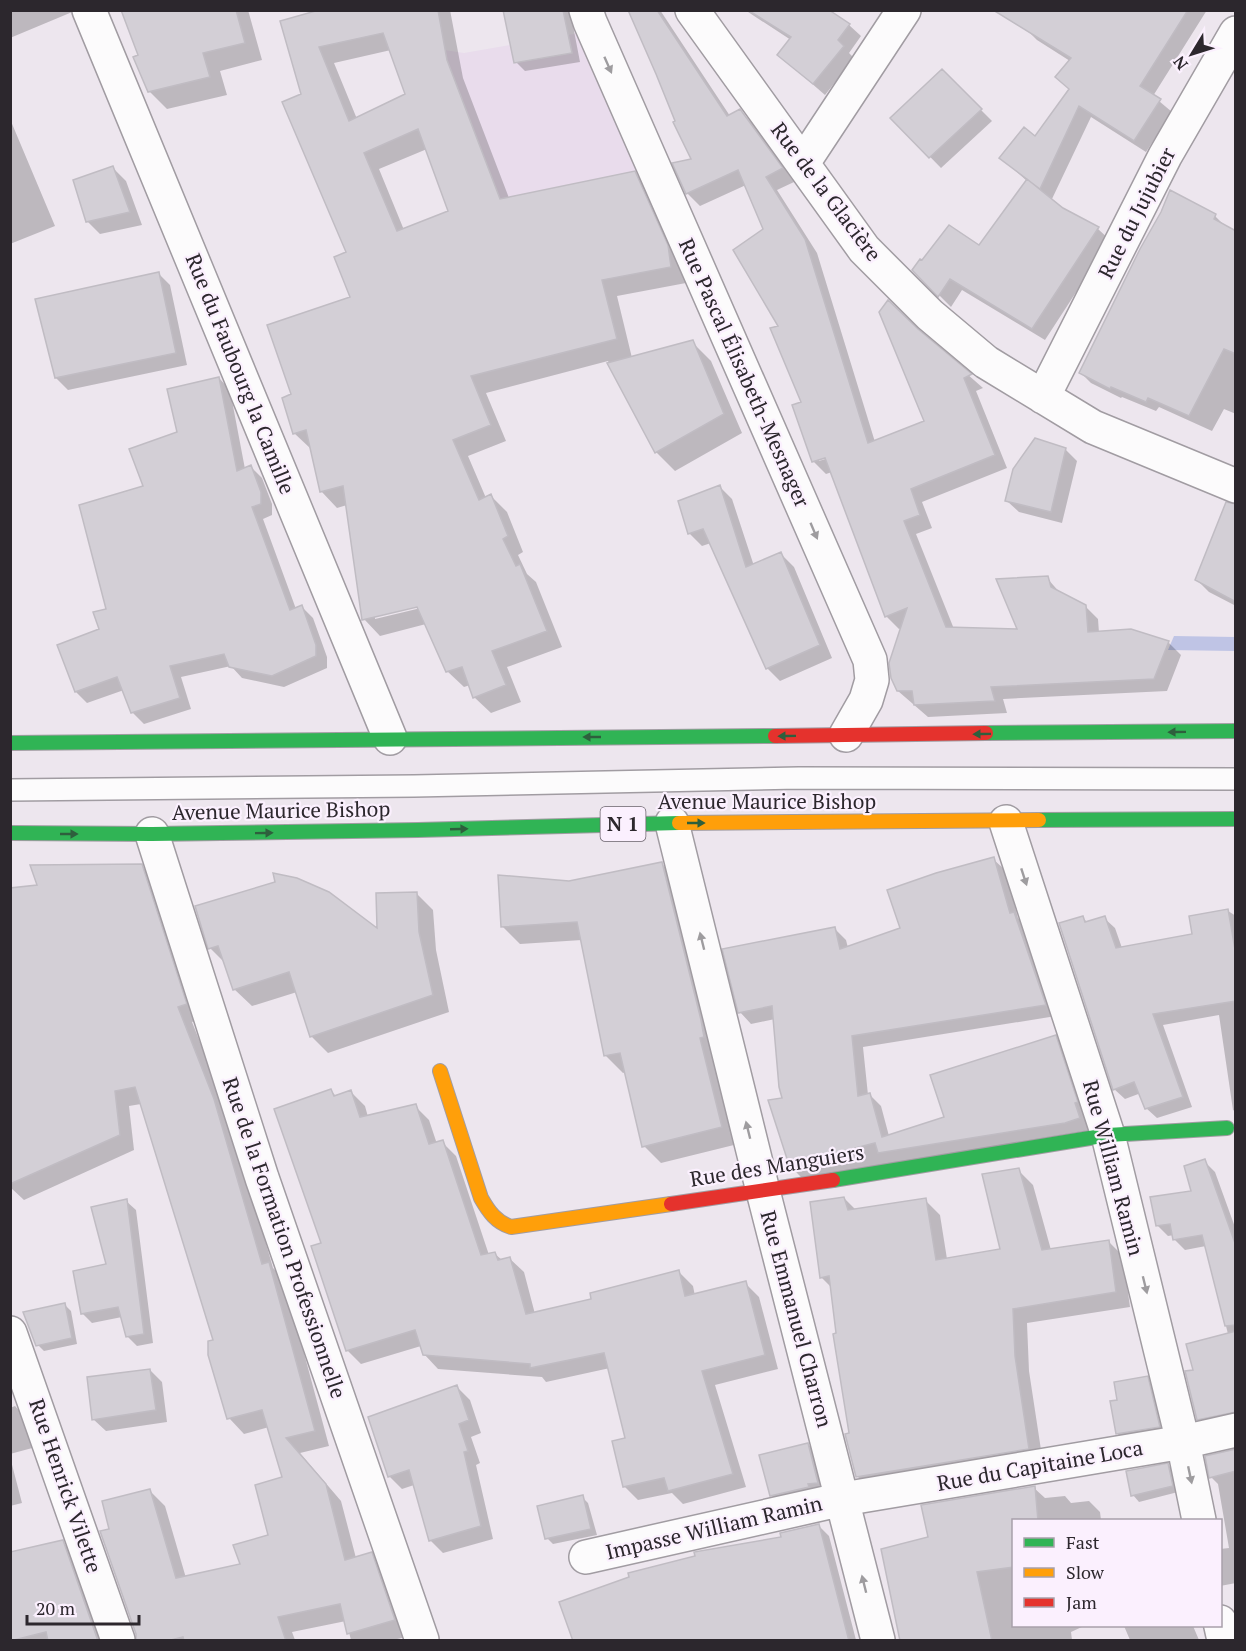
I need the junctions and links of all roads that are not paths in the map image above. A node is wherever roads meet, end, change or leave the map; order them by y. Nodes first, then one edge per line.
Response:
1 (90, 10) edge
2 (586, 10) edge
3 (692, 10) edge
4 (904, 10) edge
5 (1236, 33) edge
6 (803, 163) junction
7 (1043, 397) junction
8 (1236, 486) edge
9 (1236, 731) edge
10 (846, 735) junction
11 (390, 738) junction
12 (10, 743) edge
13 (1236, 779) edge
14 (10, 790) edge
15 (1236, 819) edge
16 (1006, 822) junction
17 (672, 823) junction
18 (10, 833) edge
19 (152, 834) junction
20 (440, 1071) dead end
21 (1227, 1128) dead end
22 (1108, 1135) junction
23 (763, 1191) junction
24 (10, 1333) edge
25 (1236, 1430) edge
26 (1183, 1442) junction
27 (843, 1499) junction
28 (1199, 1519) edge
29 (585, 1557) dead end
30 (118, 1641) edge
31 (422, 1641) edge
32 (878, 1641) edge

1 - 11 street, Rue du Faubourg la Camille
2 -> 10 street, Rue Pascal Élisabeth-Mesnager
3 - 6 street, Rue de la Glacière
4 - 6 street
5 - 7 street, Rue du Jujubier
6 - 7 street, Rue de la Glacière
7 - 8 street, Rue de la Glacière
9 -> 10 main road
10 -> 11 main road
11 - 12 main road
13 - 14 lane
15 - 16 main road, Avenue Maurice Bishop / N 1
17 -> 16 main road, Avenue Maurice Bishop / N 1
16 -> 22 street, Rue William Ramin
19 -> 17 main road, Avenue Maurice Bishop / N 1
23 -> 17 street, Rue Emmanuel Charron
18 -> 19 main road, Avenue Maurice Bishop / N 1
19 - 31 street, Rue de la Formation Professionnelle
20 - 23 main road, Rue des Manguiers
21 - 22 main road, Rue des Manguiers
22 - 23 main road, Rue des Manguiers
22 -> 26 street, Rue William Ramin
23 - 27 street, Rue Emmanuel Charron
24 - 30 street, Rue Henrick Vilette
25 - 26 street, Rue du Capitaine Loca
26 - 27 street, Rue du Capitaine Loca
26 -> 28 street, Rue William Ramin
27 - 29 street, Impasse William Ramin
32 -> 27 street, Rue Emmanuel Charron

